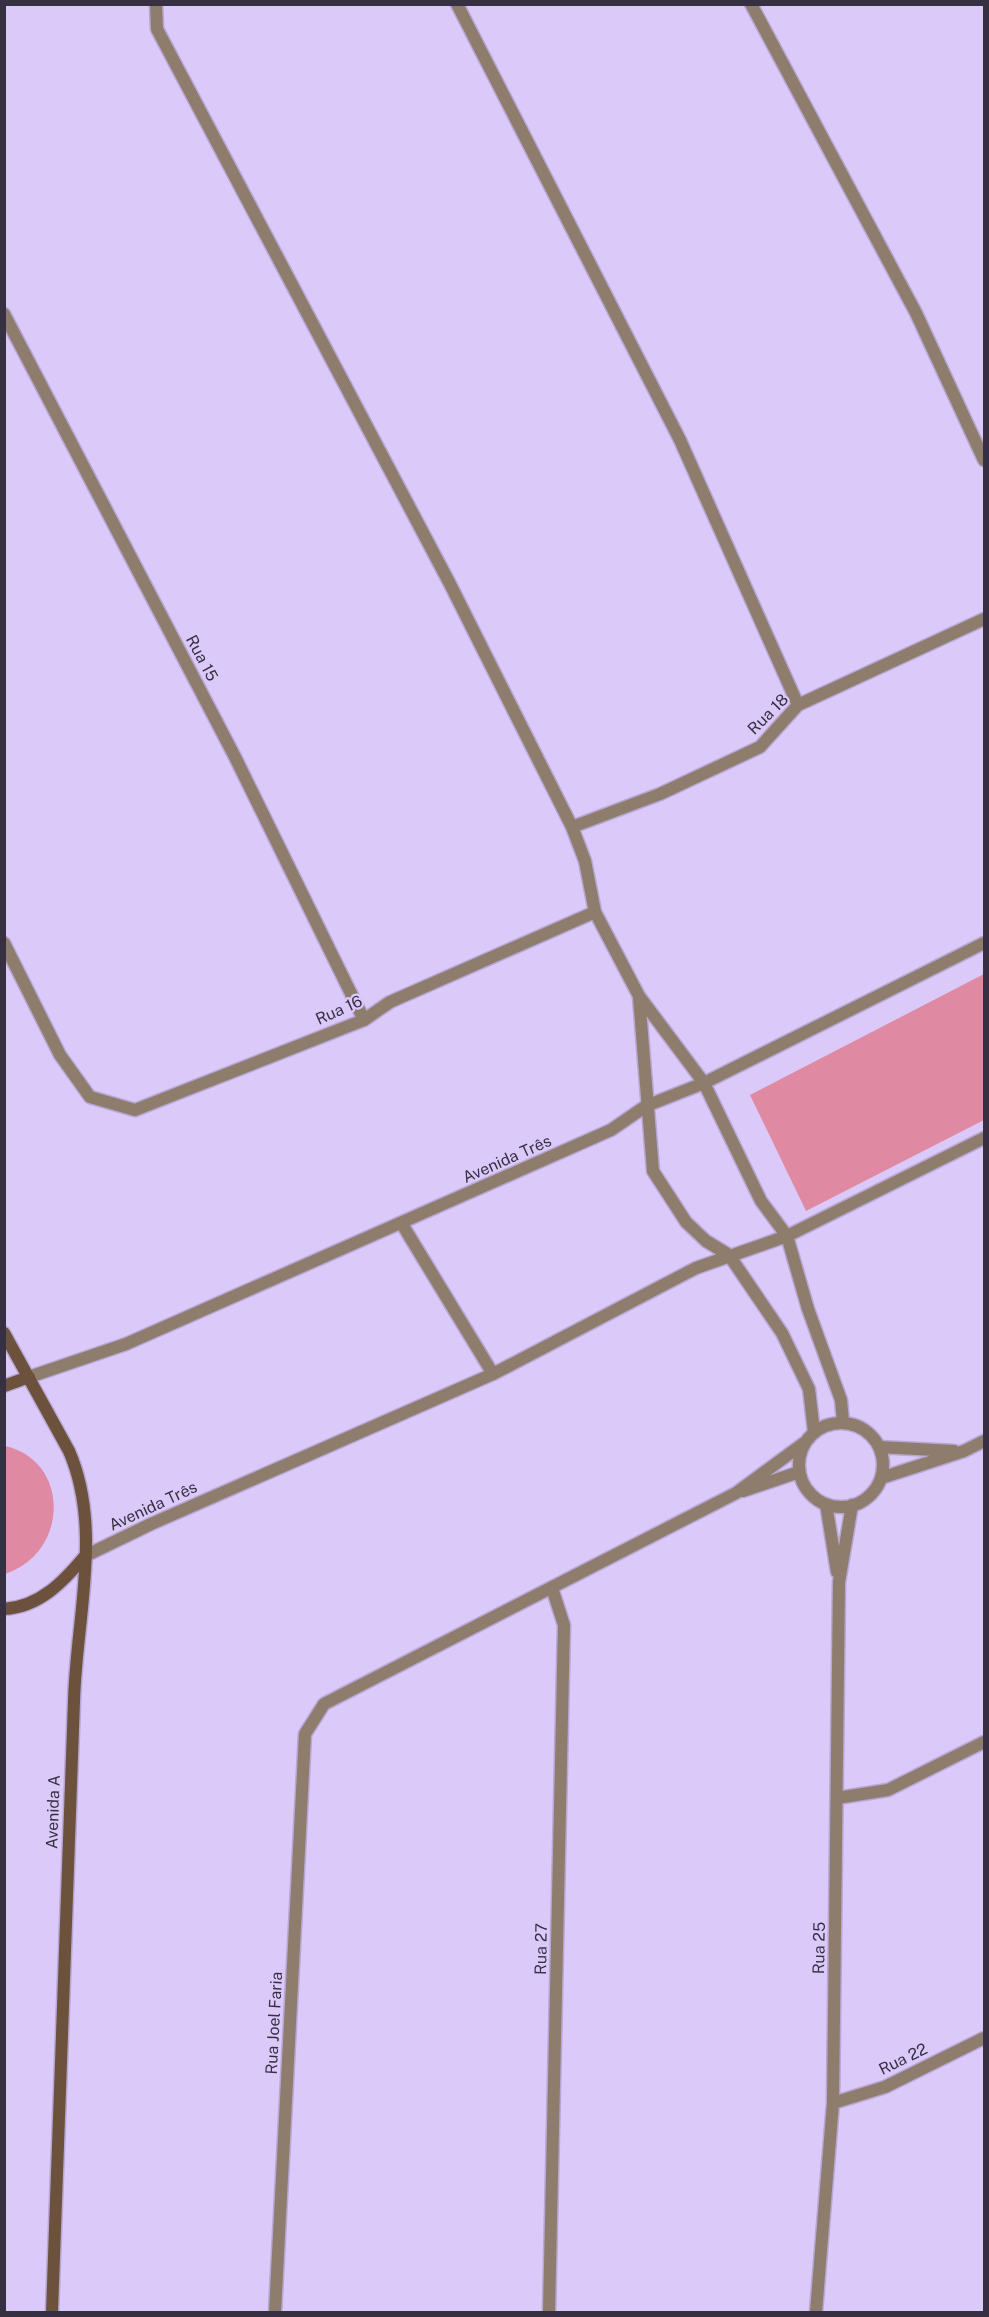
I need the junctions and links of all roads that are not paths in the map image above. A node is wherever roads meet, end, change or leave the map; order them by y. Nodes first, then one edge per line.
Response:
1 (156, 4) edge
2 (457, 4) edge
3 (751, 4) edge
4 (4, 314) edge
5 (984, 460) edge
6 (984, 619) edge
7 (798, 705) junction
8 (572, 827) junction
9 (595, 912) junction
10 (4, 943) edge
11 (984, 943) edge
12 (639, 996) junction
13 (364, 1020) junction
14 (704, 1083) junction
15 (646, 1106) junction
16 (984, 1138) edge
17 (402, 1224) junction
18 (787, 1236) junction
19 (729, 1255) junction
20 (4, 1333) edge
21 (493, 1374) junction
22 (29, 1377) junction
23 (4, 1386) edge
24 (843, 1422) junction
25 (814, 1432) junction
26 (984, 1442) edge
27 (804, 1443) junction
28 (879, 1448) junction
29 (964, 1451) junction
30 (799, 1472) junction
31 (881, 1478) junction
32 (736, 1493) junction
33 (826, 1504) junction
34 (852, 1505) junction
35 (85, 1556) junction
36 (839, 1582) junction
37 (552, 1588) junction
38 (4, 1609) edge
39 (984, 1742) edge
40 (837, 1798) junction
41 (984, 2038) edge
42 (833, 2103) junction
43 (52, 2313) edge
44 (275, 2313) edge
45 (549, 2313) edge
46 (816, 2313) edge

1 - 8 street
2 - 7 street
3 - 5 street
4 - 13 street, Rua 15
6 - 7 street, Rua 18
7 - 8 street, Rua 18
8 - 9 street
9 - 12 street
9 - 13 street, Rua 16
10 - 13 street, Rua 16
11 - 14 street, Avenida Três
12 - 14 street
12 - 15 street
14 - 15 street, Avenida Três
14 - 18 street
15 - 17 street, Avenida Três
15 - 19 street
16 - 18 street, Avenida Três
17 - 21 street
17 - 22 street, Avenida Três
18 - 19 street, Avenida Três
18 - 24 street
19 - 21 street, Avenida Três
19 - 25 street
20 - 22 main road, Avenida A
21 - 35 street, Avenida Três
22 - 23 main road
22 - 35 main road, Avenida A
24 - 25 street
24 - 28 street
25 - 27 street
26 - 29 street
27 - 30 street
27 - 32 street
28 - 29 street
28 - 31 street
29 - 31 street
30 - 32 street
30 - 33 street
31 - 34 street
32 - 37 street
33 - 34 street
33 - 36 street
34 - 36 street
35 - 38 main road
35 - 43 main road, Avenida A
36 - 40 street, Rua 25
37 - 44 street, Rua Joel Faria
37 - 45 street, Rua 27
39 - 40 street
40 - 42 street, Rua 25
41 - 42 street, Rua 22
42 - 46 street, Rua 25

